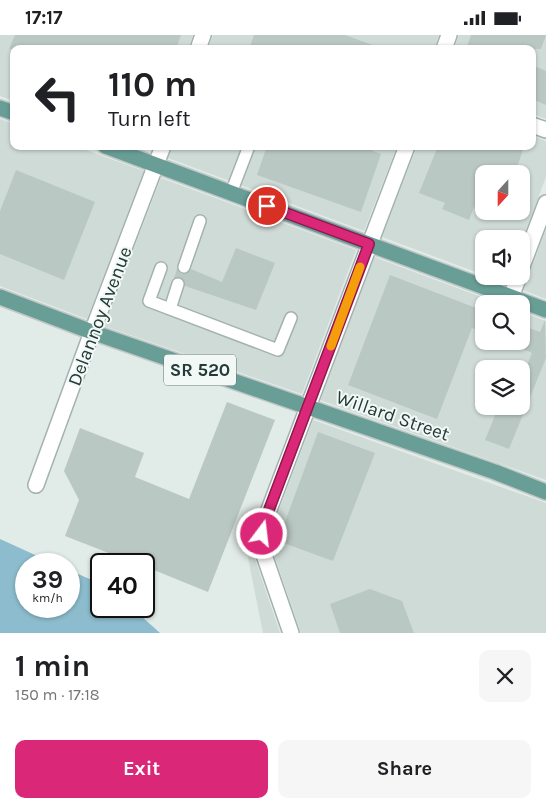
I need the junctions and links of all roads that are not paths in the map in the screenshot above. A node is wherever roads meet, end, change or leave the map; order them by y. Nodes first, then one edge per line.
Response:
1 (116, 150) edge
2 (162, 150) edge
3 (247, 150) edge
4 (405, 150) edge
5 (156, 165) junction
6 (231, 193) junction
7 (546, 203) edge
8 (200, 221) dead end
9 (369, 244) junction
10 (530, 245) edge
11 (184, 267) dead end
12 (161, 268) dead end
13 (178, 284) dead end
14 (506, 295) edge
15 (0, 297) edge
16 (530, 304) edge
17 (170, 309) junction
18 (546, 310) edge
19 (291, 318) dead end
20 (92, 332) junction
21 (308, 407) junction
22 (36, 485) dead end
23 (546, 492) edge
24 (291, 633) edge

1 - 5 main road
2 - 5 street, Delannoy Avenue
3 - 6 lane
4 - 9 street
5 - 6 main road
5 - 20 street, Delannoy Avenue
6 - 9 main road
7 - 10 street
8 - 11 lane
9 - 14 main road
9 - 21 street
12 - 17 lane
13 - 17 lane
15 - 20 main road, Willard Street / SR 520
16 - 18 main road
17 - 19 lane
20 - 21 main road, Willard Street / SR 520
20 - 22 street, Delannoy Avenue
21 - 23 main road, Willard Street / SR 520
21 - 24 street

